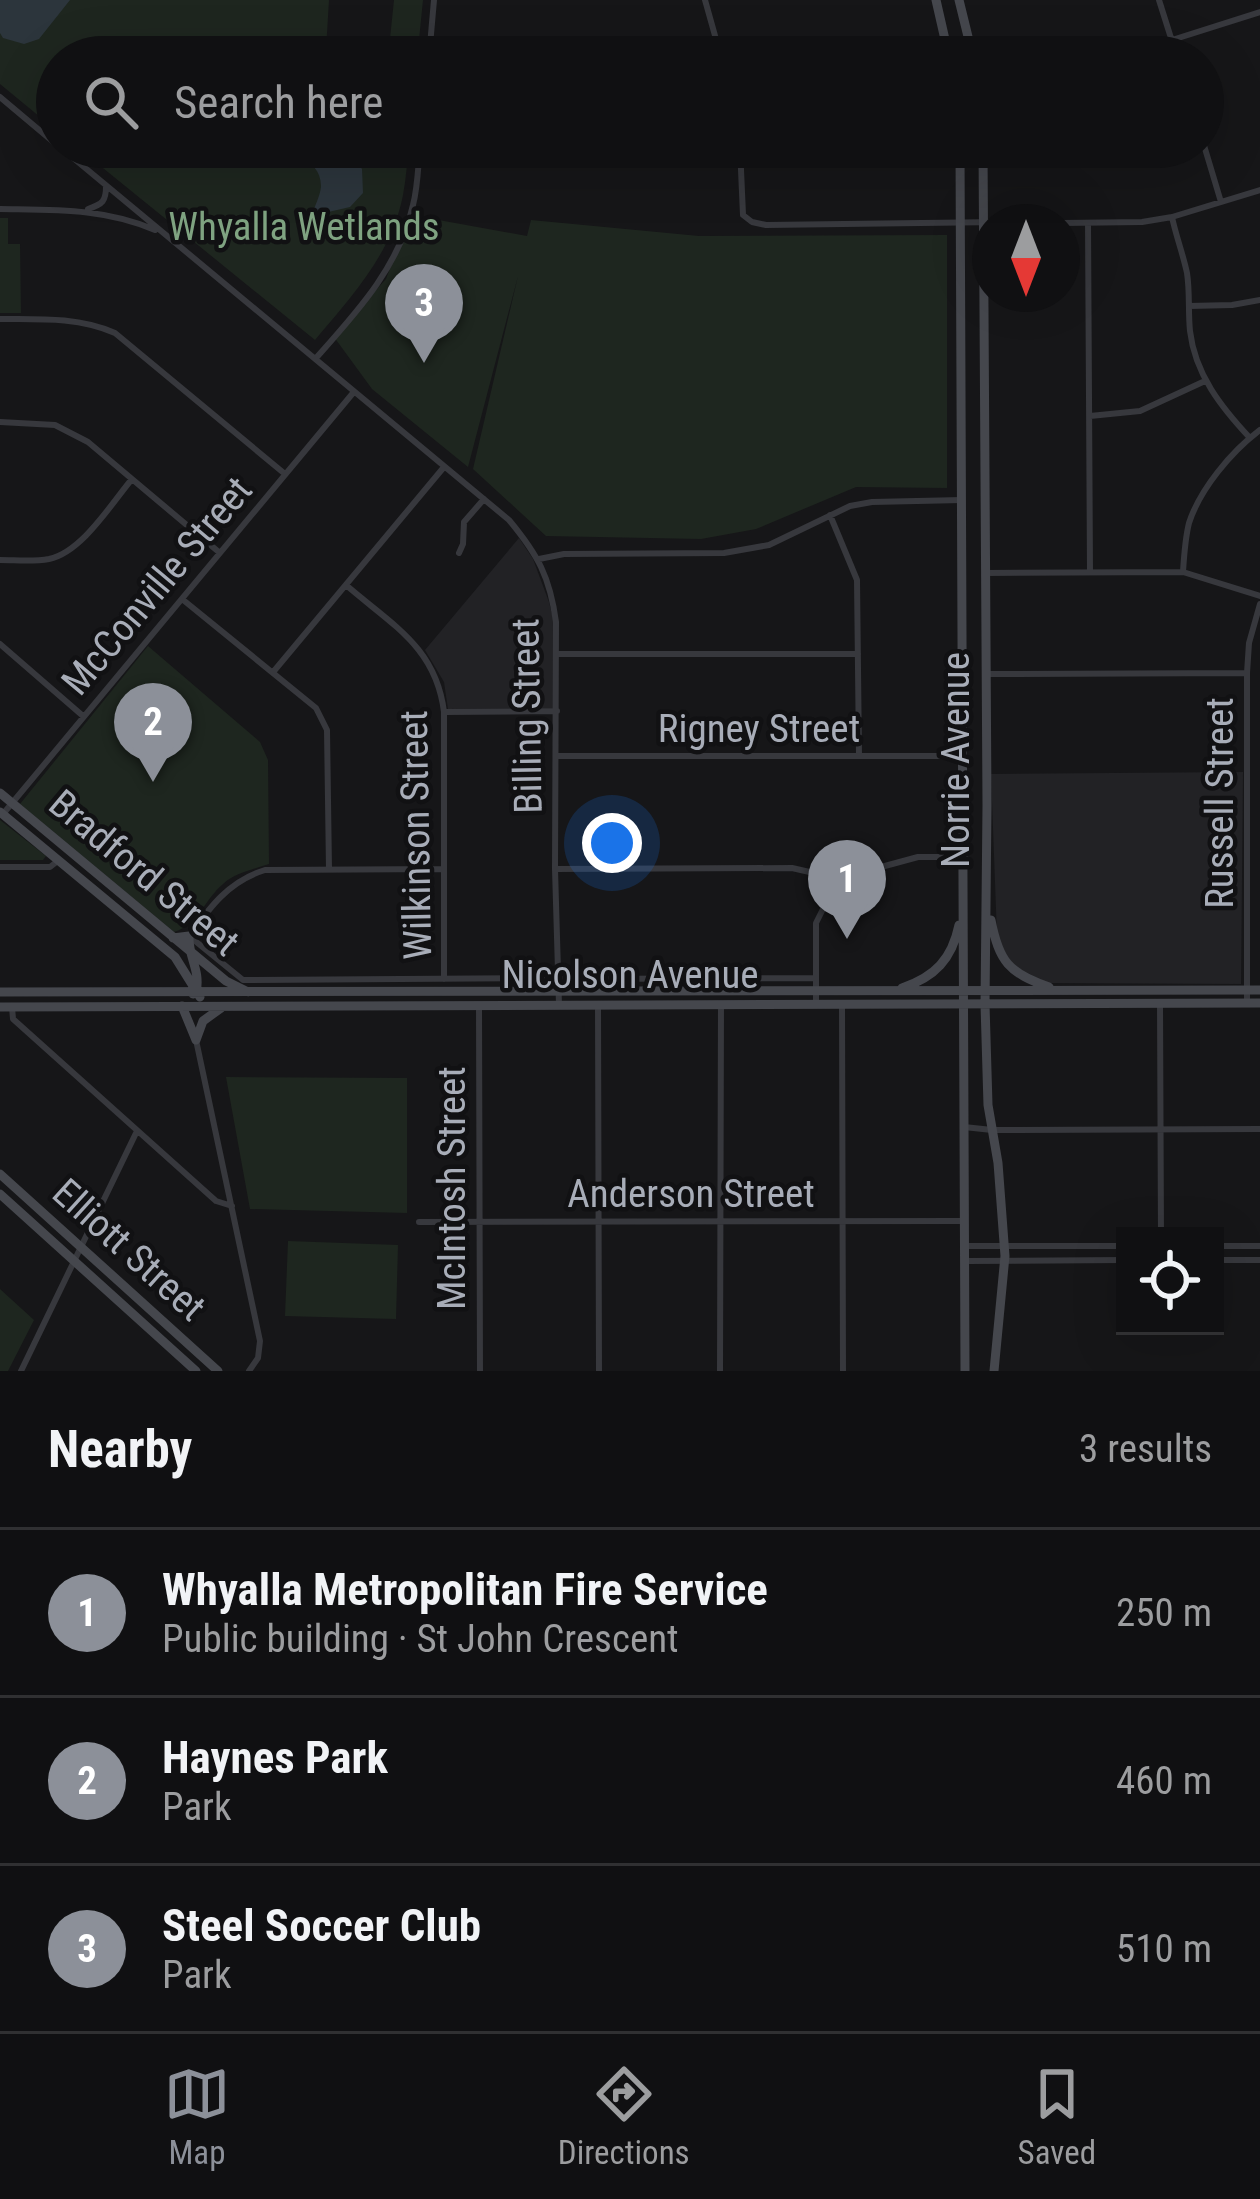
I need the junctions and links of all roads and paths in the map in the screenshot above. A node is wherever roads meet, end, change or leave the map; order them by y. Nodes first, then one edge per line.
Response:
1 (434, 0) edge
2 (705, 0) edge
3 (936, 0) edge
4 (959, 0) edge
5 (1159, 0) edge
6 (1260, 12) edge
7 (431, 36) edge
8 (715, 36) edge
9 (945, 36) edge
10 (968, 36) edge
11 (1171, 36) edge
12 (1185, 36) edge
13 (1, 100) edge
14 (36, 128) edge
15 (84, 168) edge
16 (418, 168) edge
17 (741, 168) edge
18 (960, 168) edge
19 (983, 168) edge
20 (1211, 168) edge
21 (106, 186) junction
22 (1260, 190) edge
23 (1221, 202) junction
24 (984, 204) edge
25 (0, 209) edge
26 (85, 210) junction
27 (1172, 217) junction
28 (960, 222) junction
29 (972, 222) edge
30 (1080, 223) edge
31 (1088, 223) junction
32 (162, 232) junction
33 (1260, 300) edge
34 (1189, 306) junction
35 (984, 312) edge
36 (0, 319) edge
37 (315, 360) junction
38 (1205, 381) junction
39 (352, 393) junction
40 (1089, 416) junction
41 (0, 422) edge
42 (1260, 430) edge
43 (1250, 437) junction
44 (444, 467) junction
45 (285, 474) junction
46 (984, 475) junction
47 (962, 476) junction
48 (132, 478) junction
49 (484, 500) junction
50 (962, 500) junction
51 (830, 515) junction
52 (220, 553) junction
53 (459, 553) dead end
54 (539, 559) junction
55 (0, 560) edge
56 (1090, 572) junction
57 (1183, 572) junction
58 (985, 573) junction
59 (346, 585) junction
60 (182, 599) junction
61 (1260, 600) edge
62 (986, 623) junction
63 (962, 624) junction
64 (0, 644) edge
65 (557, 654) junction
66 (859, 654) junction
67 (274, 671) junction
68 (1246, 673) junction
69 (986, 674) junction
70 (557, 711) junction
71 (444, 712) junction
72 (83, 716) junction
73 (556, 756) junction
74 (860, 756) junction
75 (962, 756) junction
76 (0, 793) edge
77 (13, 803) junction
78 (962, 805) junction
79 (987, 806) junction
80 (2, 813) edge
81 (962, 857) junction
82 (59, 860) junction
83 (0, 867) edge
84 (329, 869) junction
85 (443, 869) junction
86 (555, 869) junction
87 (833, 889) junction
88 (986, 897) junction
89 (963, 901) junction
90 (189, 936) junction
91 (173, 938) junction
92 (188, 950) junction
93 (188, 978) junction
94 (544, 978) dead end
95 (816, 978) junction
96 (559, 979) junction
97 (444, 980) junction
98 (1066, 991) junction
99 (0, 992) edge
100 (885, 992) junction
101 (79, 993) junction
102 (172, 993) junction
103 (196, 993) junction
104 (253, 993) junction
105 (444, 993) junction
106 (1254, 997) edge
107 (816, 998) junction
108 (963, 998) junction
109 (985, 998) junction
110 (374, 999) junction
111 (559, 999) junction
112 (598, 1004) junction
113 (721, 1004) junction
114 (842, 1004) junction
115 (1160, 1004) junction
116 (226, 1005) junction
117 (240, 1005) junction
118 (479, 1005) junction
119 (79, 1006) junction
120 (166, 1006) junction
121 (182, 1006) junction
122 (6, 1007) edge
123 (196, 1040) junction
124 (963, 1127) junction
125 (1159, 1129) junction
126 (1260, 1129) edge
127 (992, 1130) junction
128 (137, 1131) junction
129 (0, 1174) edge
130 (0, 1194) edge
131 (232, 1206) junction
132 (480, 1221) junction
133 (600, 1221) junction
134 (722, 1221) junction
135 (843, 1221) junction
136 (964, 1221) junction
137 (418, 1222) dead end
138 (1161, 1227) edge
139 (964, 1246) junction
140 (1004, 1246) junction
141 (1116, 1246) edge
142 (1224, 1246) edge
143 (1260, 1246) edge
144 (82, 1248) junction
145 (1116, 1260) edge
146 (1224, 1260) edge
147 (1260, 1260) edge
148 (964, 1261) junction
149 (1005, 1261) junction
150 (74, 1262) junction
151 (21, 1371) edge
152 (196, 1371) edge
153 (218, 1371) edge
154 (249, 1371) edge
155 (480, 1371) edge
156 (599, 1371) edge
157 (719, 1371) edge
158 (843, 1371) edge
159 (965, 1371) edge
160 (994, 1371) edge

1 - 7 street
2 - 8 street
3 - 9 main road
4 - 10 main road
5 - 11 street
6 - 12 street
13 - 14 street, Billing Street
15 - 21 street, Billing Street
16 - 37 street
17 - 28 street
18 - 28 main road, Norrie Avenue
19 - 24 main road, Norrie Avenue
20 - 23 street
21 - 26 street
21 - 32 street, Billing Street
22 - 23 street
23 - 27 street
25 - 26 street
26 - 32 street
27 - 31 street
27 - 34 street
28 - 29 street
28 - 47 main road, Norrie Avenue
30 - 31 street
31 - 40 street
32 - 37 street, Billing Street
33 - 34 street
34 - 38 street
35 - 46 main road, Norrie Avenue
36 - 45 street
37 - 39 street, Billing Street
38 - 40 street
38 - 43 street
39 - 44 street, Billing Street
39 - 45 street, McConville Street
40 - 56 street
41 - 48 street
42 - 43 street
43 - 57 street
44 - 49 street, Billing Street
44 - 59 street
45 - 52 street, McConville Street
46 - 47 main road
46 - 58 main road, Norrie Avenue
47 - 50 main road, Norrie Avenue
48 - 52 street
48 - 55 street
49 - 53 street
49 - 54 street, Billing Street
50 - 51 street
50 - 63 main road, Norrie Avenue
51 - 54 street
51 - 66 street
52 - 60 street, McConville Street
54 - 65 street, Billing Street
56 - 57 street
56 - 58 street
57 - 61 street
58 - 62 main road, Norrie Avenue
59 - 67 street
59 - 71 street, Wilkinson Street
60 - 67 street
60 - 72 street, McConville Street
61 - 68 street, Russell Street
62 - 63 main road
62 - 69 main road, Norrie Avenue
63 - 75 main road, Norrie Avenue
64 - 72 street
65 - 66 street
65 - 70 street, Billing Street
66 - 74 street
67 - 84 street
68 - 69 street
68 - 106 street, Russell Street
69 - 79 main road, Norrie Avenue
70 - 71 street
70 - 73 street, Billing Street
71 - 85 street, Wilkinson Street
72 - 77 street, McConville Street
73 - 74 street, Rigney Street
73 - 86 street, Billing Street
74 - 75 street, Rigney Street
75 - 78 main road, Norrie Avenue
76 - 77 main road, Bradford Street
77 - 80 street, McConville Street
77 - 91 main road, Bradford Street
78 - 79 main road
78 - 81 main road, Norrie Avenue
79 - 88 main road, Norrie Avenue
80 - 82 main road, Bradford Street
81 - 87 street
81 - 89 main road, Norrie Avenue
82 - 83 street
82 - 93 main road, Bradford Street
84 - 85 street
84 - 90 street
85 - 97 street, Wilkinson Street
86 - 87 street
86 - 96 street, Billing Street
87 - 95 street
88 - 98 main road
88 - 109 main road, Norrie Avenue
89 - 100 main road
89 - 108 main road, Norrie Avenue
90 - 91 main road
90 - 92 main road
90 - 97 street, Nicolson Avenue
91 - 92 main road, Bradford Street
92 - 103 main road
92 - 104 main road, Bradford Street
93 - 102 main road
93 - 103 main road, Bradford Street
94 - 97 street, Nicolson Avenue
95 - 96 street, Nicolson Avenue
95 - 107 street
96 - 111 street, Billing Street
97 - 105 main road
98 - 106 main road, Nicolson Avenue
98 - 109 main road, Nicolson Avenue
99 - 101 main road, Nicolson Avenue
100 - 107 main road, Nicolson Avenue
100 - 108 main road, Nicolson Avenue
101 - 102 main road, Nicolson Avenue
101 - 119 main road
102 - 103 main road, Nicolson Avenue
103 - 104 main road, Nicolson Avenue
103 - 117 main road
103 - 120 main road
104 - 110 main road, Nicolson Avenue
105 - 110 main road, Nicolson Avenue
105 - 111 main road, Nicolson Avenue
106 - 115 main road, Nicolson Avenue
107 - 111 main road, Nicolson Avenue
107 - 113 main road, Nicolson Avenue
107 - 114 main road, Nicolson Avenue
108 - 109 main road, Nicolson Avenue
108 - 114 main road, Nicolson Avenue
108 - 124 main road, Norrie Avenue
109 - 115 main road, Nicolson Avenue
109 - 127 main road, Norrie Avenue
110 - 117 main road, Nicolson Avenue
110 - 118 main road, Nicolson Avenue
111 - 112 main road, Nicolson Avenue
111 - 118 main road, Nicolson Avenue
112 - 113 main road, Nicolson Avenue
112 - 133 street
113 - 134 street
114 - 135 street
115 - 125 street
116 - 117 main road, Nicolson Avenue
116 - 121 main road, Nicolson Avenue
116 - 123 main road
118 - 132 street, McIntosh Street
119 - 120 main road, Nicolson Avenue
119 - 122 main road, Nicolson Avenue
120 - 121 main road, Nicolson Avenue
121 - 123 main road
122 - 128 street
123 - 131 street
124 - 127 street
124 - 136 main road, Norrie Avenue
125 - 126 street
125 - 127 street
125 - 138 street
127 - 140 main road, Norrie Avenue
128 - 131 street
128 - 144 street
129 - 144 main road, Elliott Street
130 - 150 main road, Elliott Street
131 - 154 street
132 - 133 street, Anderson Street
132 - 137 street, Anderson Street
132 - 155 street, McIntosh Street
133 - 134 street, Anderson Street
133 - 156 street
134 - 135 street, Anderson Street
134 - 157 street
135 - 136 street, Anderson Street
135 - 158 street
136 - 139 main road, Norrie Avenue
139 - 140 street
139 - 148 main road, Norrie Avenue
140 - 141 street
140 - 149 main road, Norrie Avenue
142 - 143 street
144 - 150 street
144 - 153 main road, Elliott Street
145 - 149 street
146 - 147 street
148 - 149 street
148 - 159 main road, Norrie Avenue
149 - 160 main road, Norrie Avenue
150 - 151 street
150 - 152 main road, Elliott Street

